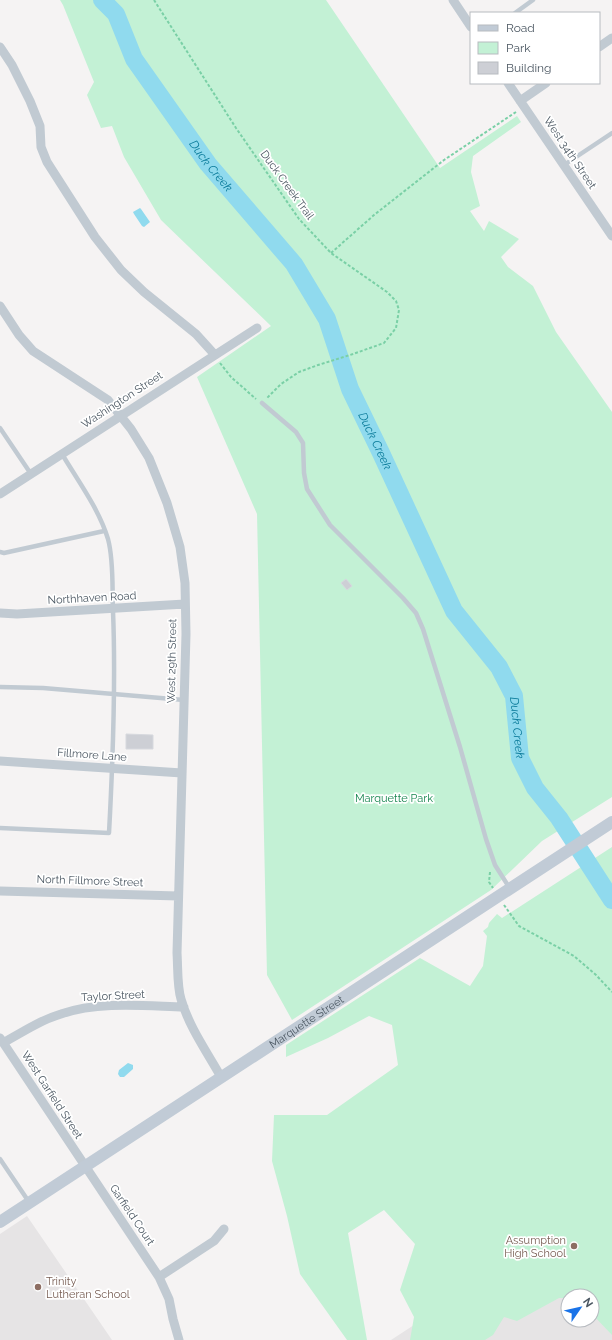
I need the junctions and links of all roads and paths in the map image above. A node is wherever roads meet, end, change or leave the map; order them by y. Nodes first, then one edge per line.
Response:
1 (154, 0) edge
2 (453, 0) edge
3 (533, 0) edge
4 (516, 12) edge
5 (470, 26) edge
6 (612, 38) edge
7 (600, 46) edge
8 (0, 47) edge
9 (509, 84) edge
10 (545, 84) edge
11 (522, 103) junction
12 (612, 133) edge
13 (564, 165) junction
14 (611, 232) edge
15 (331, 253) junction
16 (0, 306) edge
17 (9, 318) junction
18 (0, 324) edge
19 (257, 328) dead end
20 (215, 355) junction
21 (262, 404) junction
22 (120, 416) junction
23 (0, 428) edge
24 (62, 454) junction
25 (31, 474) junction
26 (0, 494) edge
27 (104, 531) junction
28 (0, 552) edge
29 (185, 604) junction
30 (113, 608) junction
31 (0, 613) edge
32 (0, 687) edge
33 (114, 694) junction
34 (184, 700) junction
35 (0, 761) edge
36 (113, 769) junction
37 (182, 773) junction
38 (612, 822) edge
39 (0, 828) edge
40 (495, 865) junction
41 (510, 889) junction
42 (0, 891) edge
43 (178, 896) junction
44 (498, 896) junction
45 (612, 992) edge
46 (184, 1007) junction
47 (2, 1040) edge
48 (221, 1077) junction
49 (0, 1159) edge
50 (85, 1166) junction
51 (29, 1202) junction
52 (0, 1222) edge
53 (224, 1229) dead end
54 (159, 1277) junction
55 (179, 1340) edge

1 - 15 path, Duck Creek Trail
2 - 5 street
3 - 4 lane
6 - 7 street
8 - 20 street
9 - 11 street, West 34th Street
10 - 11 street
11 - 13 street, West 34th Street
11 - 15 path
12 - 13 lane
13 - 14 street, West 34th Street
15 - 21 path, Duck Creek Trail
16 - 17 street, West 29th Street
17 - 18 street
17 - 22 street, West 29th Street
19 - 20 street, Washington Street
20 - 21 path
20 - 22 street, Washington Street
21 - 40 lane
22 - 24 street, Washington Street
22 - 29 street, West 29th Street
23 - 25 lane
24 - 25 street, Washington Street
24 - 27 lane
25 - 26 street, Washington Street
27 - 28 lane
27 - 30 lane
29 - 30 street, Northhaven Road
29 - 34 street, West 29th Street
30 - 31 street, Northhaven Road
30 - 33 lane
32 - 33 lane
33 - 34 lane
33 - 36 lane
34 - 37 street, West 29th Street
35 - 36 street, Fillmore Lane
36 - 37 street, Fillmore Lane
36 - 39 lane
37 - 43 street, West 29th Street
38 - 41 main road, Marquette Street
40 - 41 lane
40 - 44 path
41 - 44 main road, Marquette Street
42 - 43 street, North Fillmore Street
43 - 46 street, West 29th Street
44 - 45 path
44 - 48 main road, Marquette Street
46 - 47 street, Taylor Street
46 - 48 street, West 29th Street
47 - 50 street, West Garfield Street
48 - 50 main road, Marquette Street
49 - 51 lane
50 - 51 main road, Marquette Street
50 - 54 street, Garfield Court
51 - 52 main road, Marquette Street
53 - 54 street
54 - 55 street, Garfield Court

